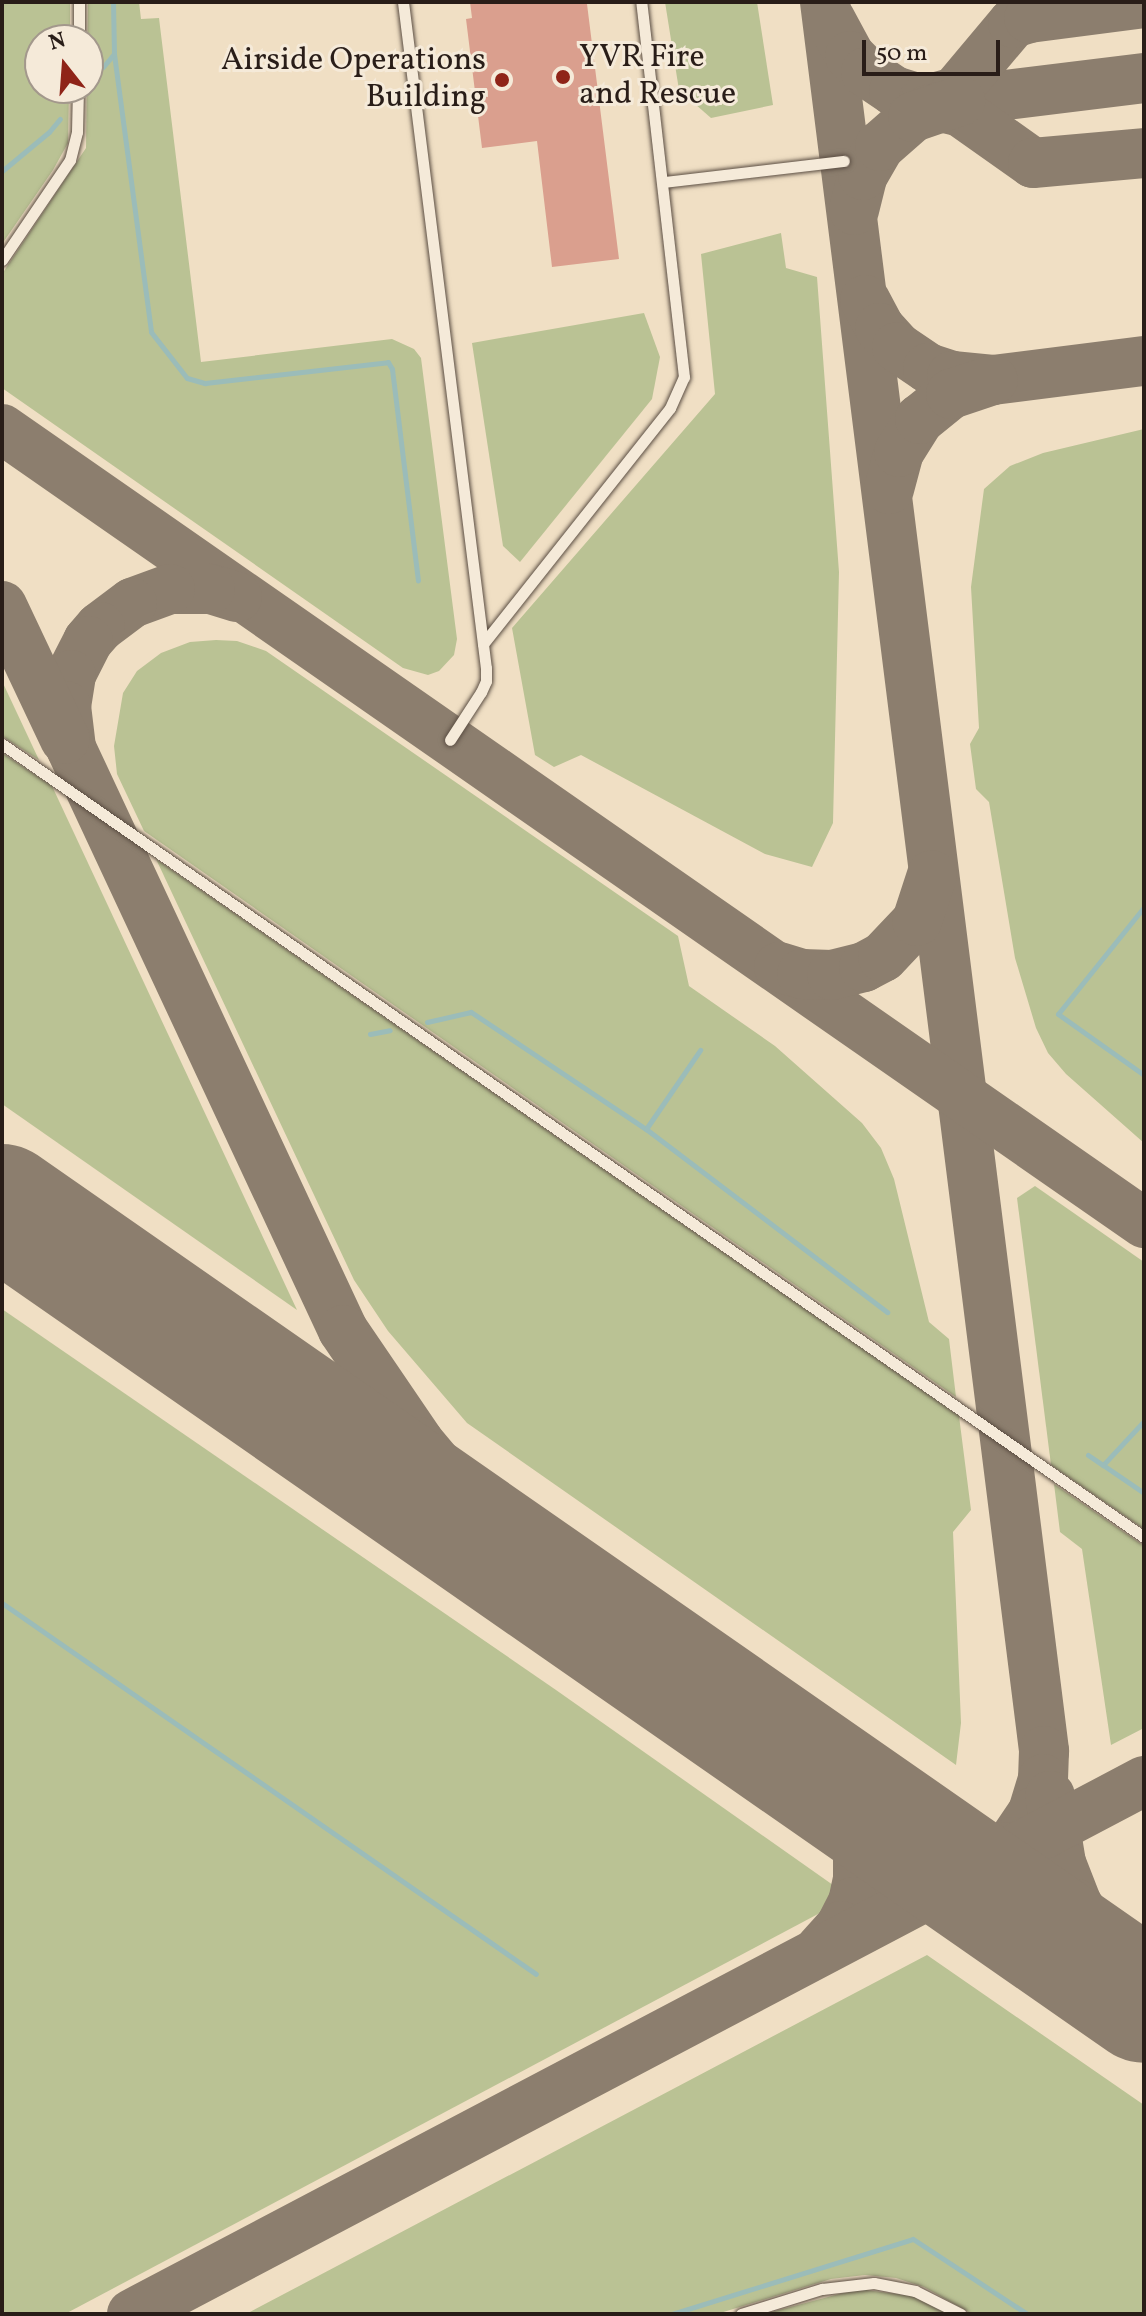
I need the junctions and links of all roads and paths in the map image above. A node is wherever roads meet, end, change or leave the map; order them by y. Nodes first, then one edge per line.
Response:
1 (79, 2) edge
2 (403, 2) edge
3 (641, 2) edge
4 (79, 24) edge
5 (78, 104) edge
6 (844, 161) dead end
7 (664, 182) junction
8 (2, 260) edge
9 (483, 644) junction
10 (450, 740) dead end
11 (2, 744) edge
12 (1144, 1537) edge
13 (741, 2314) edge
14 (961, 2314) edge

1 - 4 lane
2 - 9 lane
3 - 7 lane
5 - 8 lane
6 - 7 lane
7 - 9 lane
9 - 10 lane
11 - 12 lane
13 - 14 lane

